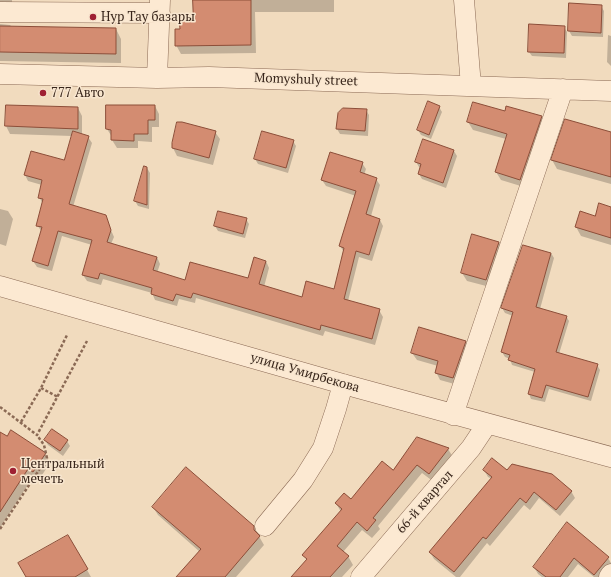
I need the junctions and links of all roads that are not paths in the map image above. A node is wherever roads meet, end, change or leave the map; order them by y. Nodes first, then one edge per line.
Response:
1 (464, 0) edge
2 (0, 12) edge
3 (160, 14) edge
4 (0, 74) edge
5 (157, 78) junction
6 (471, 86) junction
7 (563, 90) junction
8 (611, 91) edge
9 (0, 286) edge
10 (343, 384) junction
11 (453, 415) junction
12 (487, 424) junction
13 (611, 457) edge
14 (265, 526) dead end
15 (611, 574) edge
16 (360, 577) edge
17 (609, 577) edge

1 - 6 street
2 - 3 street
3 - 5 street
4 - 5 street, Momyshuly street
5 - 6 street, Momyshuly street
6 - 7 street, Momyshuly street
7 - 8 street, Momyshuly street
7 - 11 street
9 - 10 street, улица Умирбекова
10 - 11 street, улица Умирбекова
10 - 14 street
11 - 12 street, улица Умирбекова
12 - 13 street, улица Умирбекова
12 - 16 street, 66-й квартал
15 - 17 street

